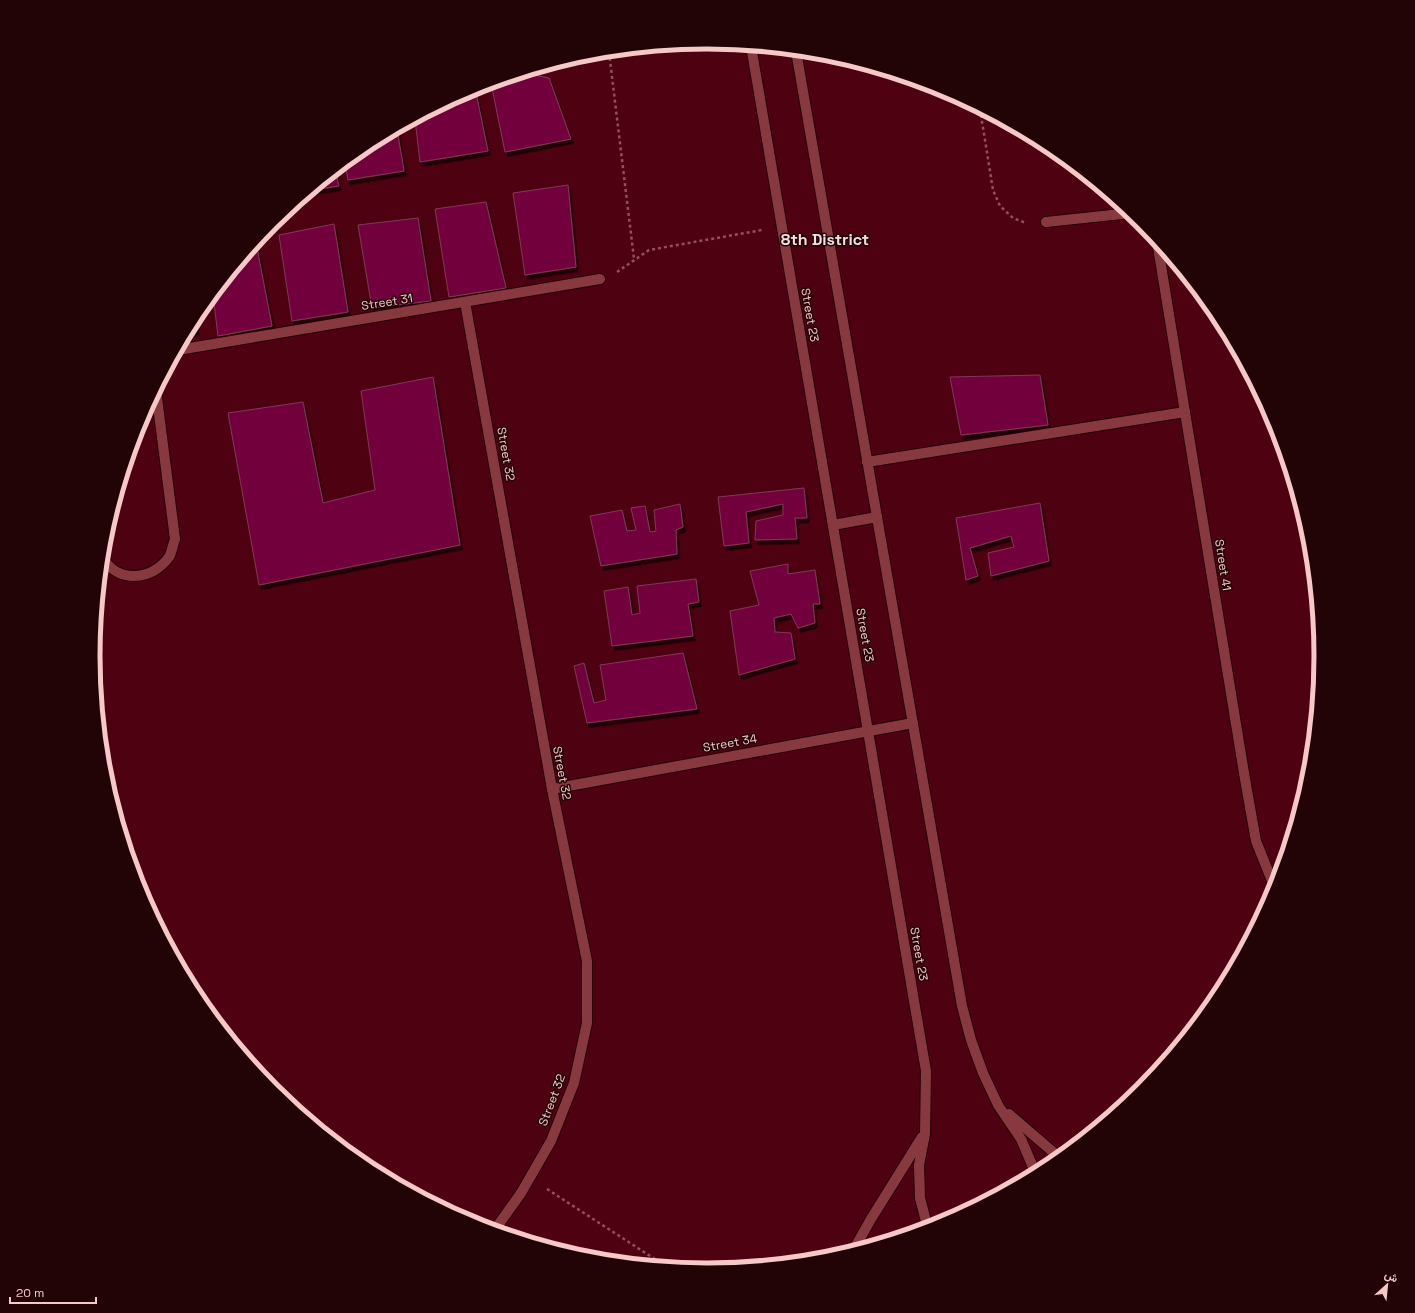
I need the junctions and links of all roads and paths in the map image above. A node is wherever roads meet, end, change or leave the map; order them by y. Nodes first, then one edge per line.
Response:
1 (752, 50) edge
2 (797, 56) edge
3 (610, 57) edge
4 (981, 115) edge
5 (1123, 214) edge
6 (1046, 222) joint
7 (782, 227) junction
8 (1158, 250) edge
9 (634, 259) junction
10 (600, 279) joint
11 (465, 302) junction
12 (183, 349) edge
13 (157, 400) edge
14 (1185, 412) junction
15 (868, 462) junction
16 (877, 517) junction
17 (833, 525) junction
18 (107, 565) edge
19 (913, 723) junction
20 (868, 731) junction
21 (552, 789) junction
22 (1272, 881) edge
23 (998, 1104) junction
24 (925, 1134) junction
25 (1056, 1154) edge
26 (1034, 1169) edge
27 (530, 1178) junction
28 (926, 1223) edge
29 (497, 1226) edge
30 (856, 1245) edge
31 (660, 1262) edge

1 - 7 street, Street 23
2 - 15 street
3 - 9 path
4 - 6 path
5 - 6 street
7 - 9 path
7 - 17 street, Street 23
8 - 14 street, Street 41
9 - 10 path
10 - 11 street, Street 31
11 - 12 street, Street 31
11 - 21 street, Street 32
13 - 18 street
14 - 15 street
14 - 22 street, Street 41
15 - 16 street
16 - 17 street
16 - 19 street
17 - 20 street, Street 23
19 - 20 street, Street 34
19 - 23 street
20 - 21 street, Street 34
20 - 24 street, Street 23
21 - 27 street, Street 32
23 - 25 street
23 - 26 street
24 - 28 street, Street 23
24 - 30 street
27 - 29 street, Street 32
27 - 31 path

